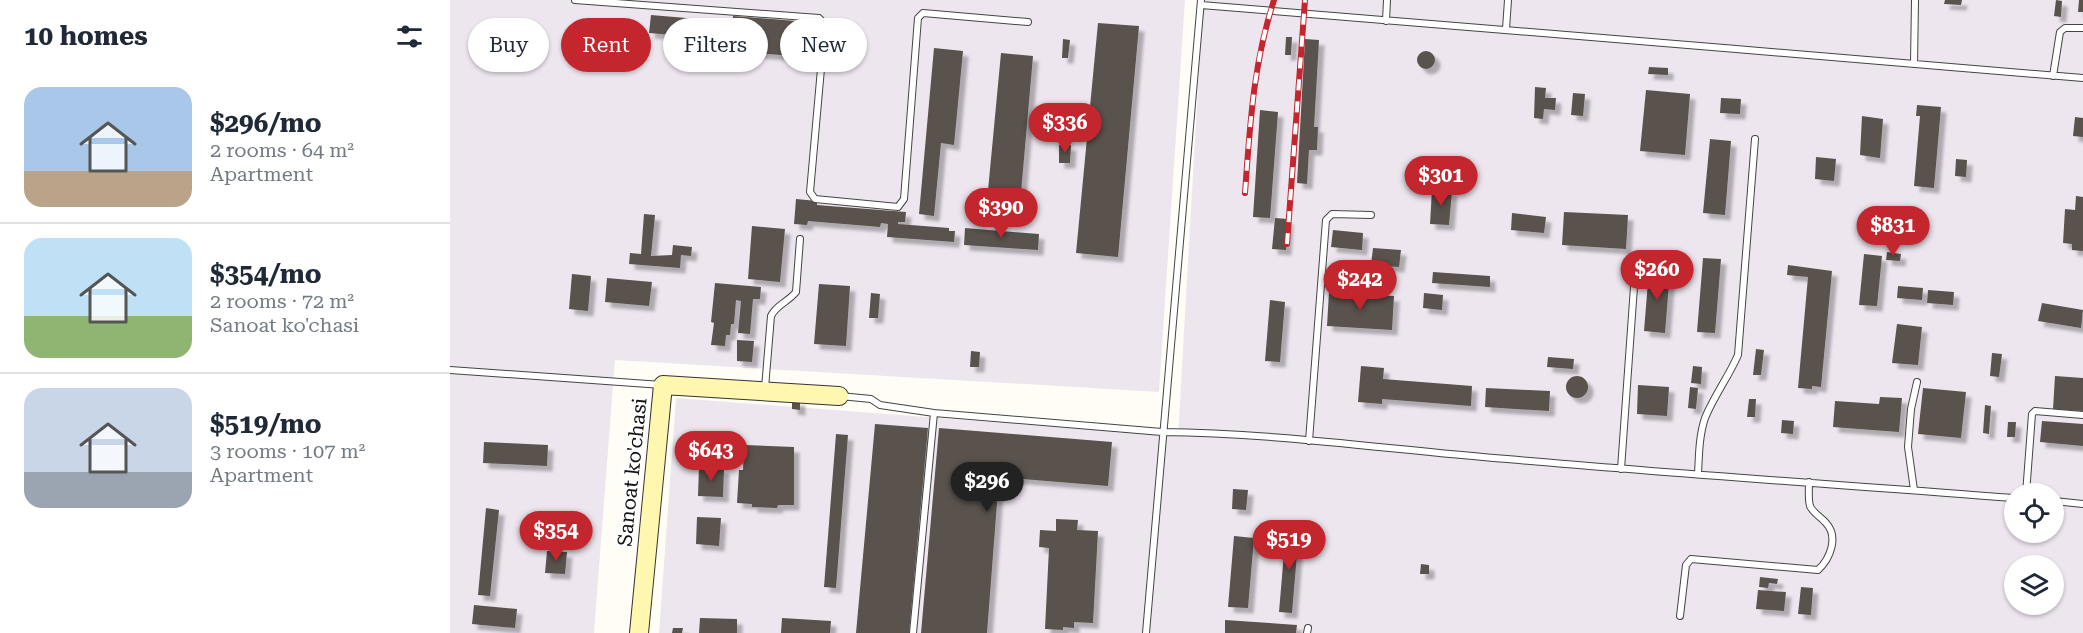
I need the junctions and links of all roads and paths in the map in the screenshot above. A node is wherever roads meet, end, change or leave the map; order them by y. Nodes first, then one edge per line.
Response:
1 (575, 0) edge
2 (1387, 0) edge
3 (1508, 0) edge
4 (1915, 0) edge
5 (1201, 3) edge
6 (1386, 21) junction
7 (1028, 22) dead end
8 (2083, 28) edge
9 (1506, 30) junction
10 (1914, 64) junction
11 (2054, 76) junction
12 (2083, 78) edge
13 (1755, 139) dead end
14 (1371, 215) dead end
15 (800, 239) dead end
16 (1635, 273) dead end
17 (450, 370) edge
18 (1917, 382) dead end
19 (663, 385) junction
20 (764, 391) junction
21 (840, 396) joint
22 (934, 413) junction
23 (2083, 415) edge
24 (1162, 432) junction
25 (1309, 441) junction
26 (1621, 469) junction
27 (1698, 474) junction
28 (1809, 482) junction
29 (2027, 483) edge
30 (1914, 490) junction
31 (2004, 497) edge
32 (2064, 502) edge
33 (2083, 504) edge
34 (1680, 616) dead end
35 (639, 633) edge
36 (913, 633) edge
37 (1146, 633) edge

1 - 7 lane
2 - 6 lane
3 - 9 lane
4 - 10 lane
5 - 6 lane
5 - 24 lane
6 - 9 lane
8 - 11 lane
9 - 10 lane
10 - 11 lane
11 - 12 lane
13 - 27 lane
14 - 25 lane
15 - 20 lane
16 - 26 lane
17 - 19 lane
18 - 30 lane
19 - 20 street, Sanoat ko'chasi
19 - 35 street, Sanoat ko'chasi
20 - 21 street, Sanoat ko'chasi
21 - 22 lane
22 - 24 lane
22 - 36 lane
23 - 29 lane
24 - 25 lane
24 - 37 lane
25 - 26 lane
26 - 27 lane
27 - 28 lane
28 - 30 lane
28 - 34 lane
30 - 31 lane
32 - 33 lane

